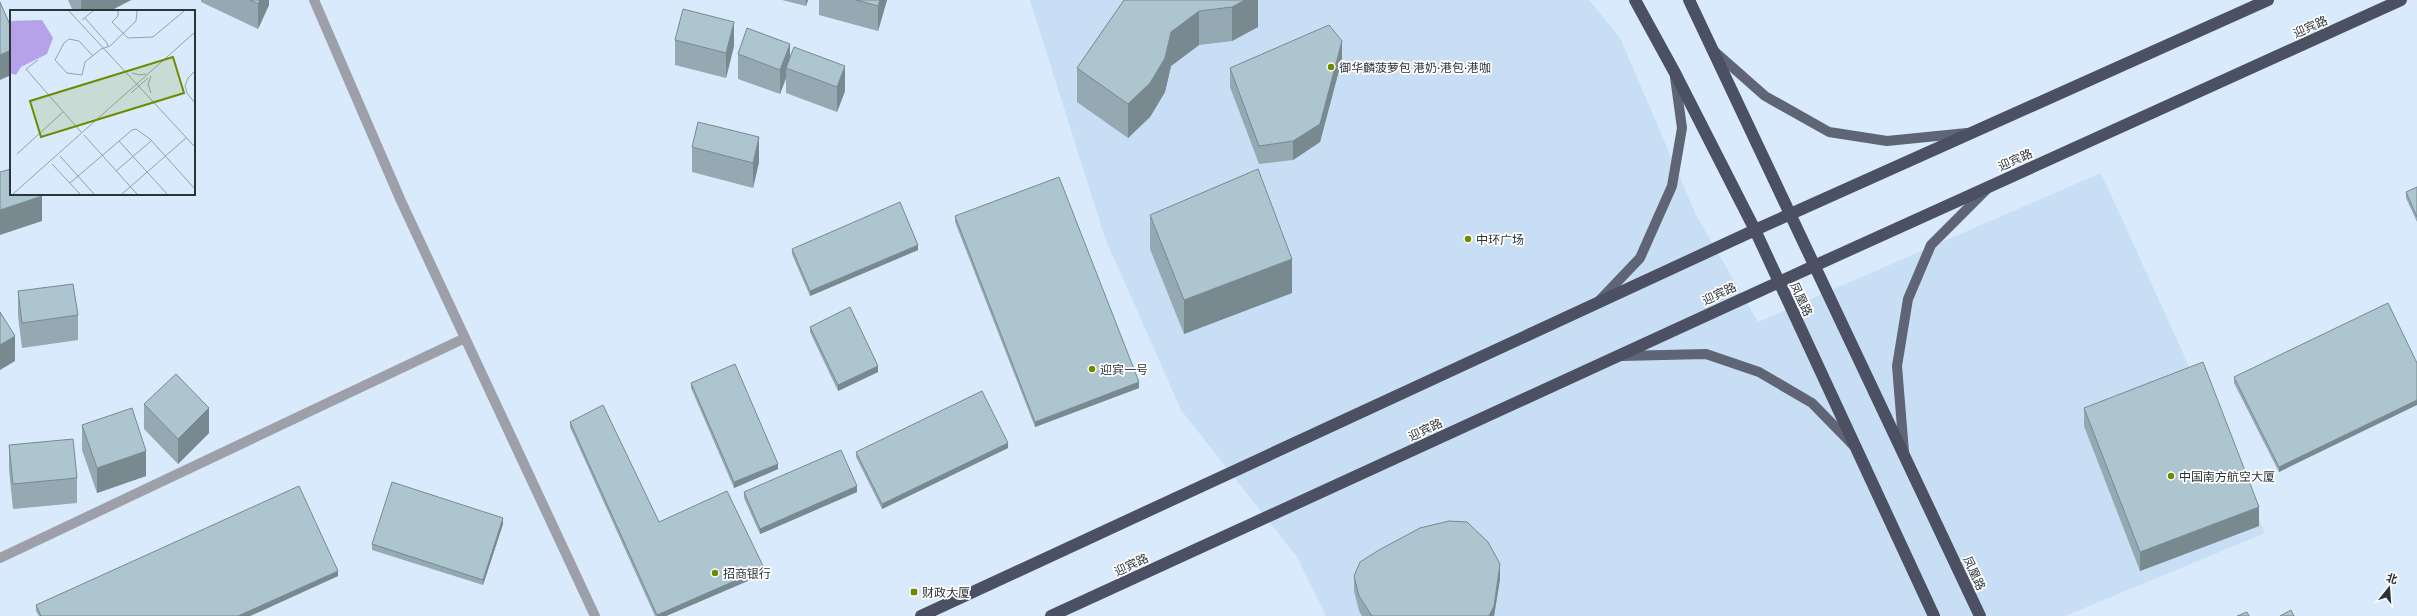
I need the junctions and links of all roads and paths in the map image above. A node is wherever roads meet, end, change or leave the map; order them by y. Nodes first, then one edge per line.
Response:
1 (314, 0) edge
2 (1635, 0) edge
3 (1689, 0) edge
4 (2268, 0) edge
5 (2401, 0) edge
6 (1714, 51) junction
7 (1675, 73) junction
8 (1973, 133) junction
9 (1991, 185) junction
10 (1790, 214) junction
11 (1755, 230) junction
12 (1814, 266) junction
13 (1779, 282) junction
14 (1596, 303) junction
15 (465, 338) junction
16 (1617, 356) junction
17 (1856, 448) junction
18 (1904, 456) junction
19 (0, 558) edge
20 (595, 616) edge
21 (921, 616) edge
22 (1051, 616) edge
23 (1934, 616) edge
24 (1980, 616) edge

1 - 15 street
2 - 7 highway, 凤凰路
3 - 6 highway, 凤凰路
4 - 8 highway
5 - 9 highway, 迎宾路
6 - 8 main road
6 - 10 highway, 凤凰路
7 - 11 highway, 凤凰路
7 - 14 main road
8 - 10 highway
9 - 12 highway, 迎宾路
9 - 18 main road
10 - 11 highway
10 - 12 highway, 凤凰路
11 - 13 highway, 凤凰路
11 - 14 highway
12 - 13 highway, 迎宾路
12 - 18 highway, 凤凰路
13 - 16 highway, 迎宾路
13 - 17 highway, 凤凰路
14 - 21 highway
15 - 19 street
15 - 20 street
16 - 17 main road
16 - 22 highway, 迎宾路
17 - 23 highway, 凤凰路
18 - 24 highway, 凤凰路

